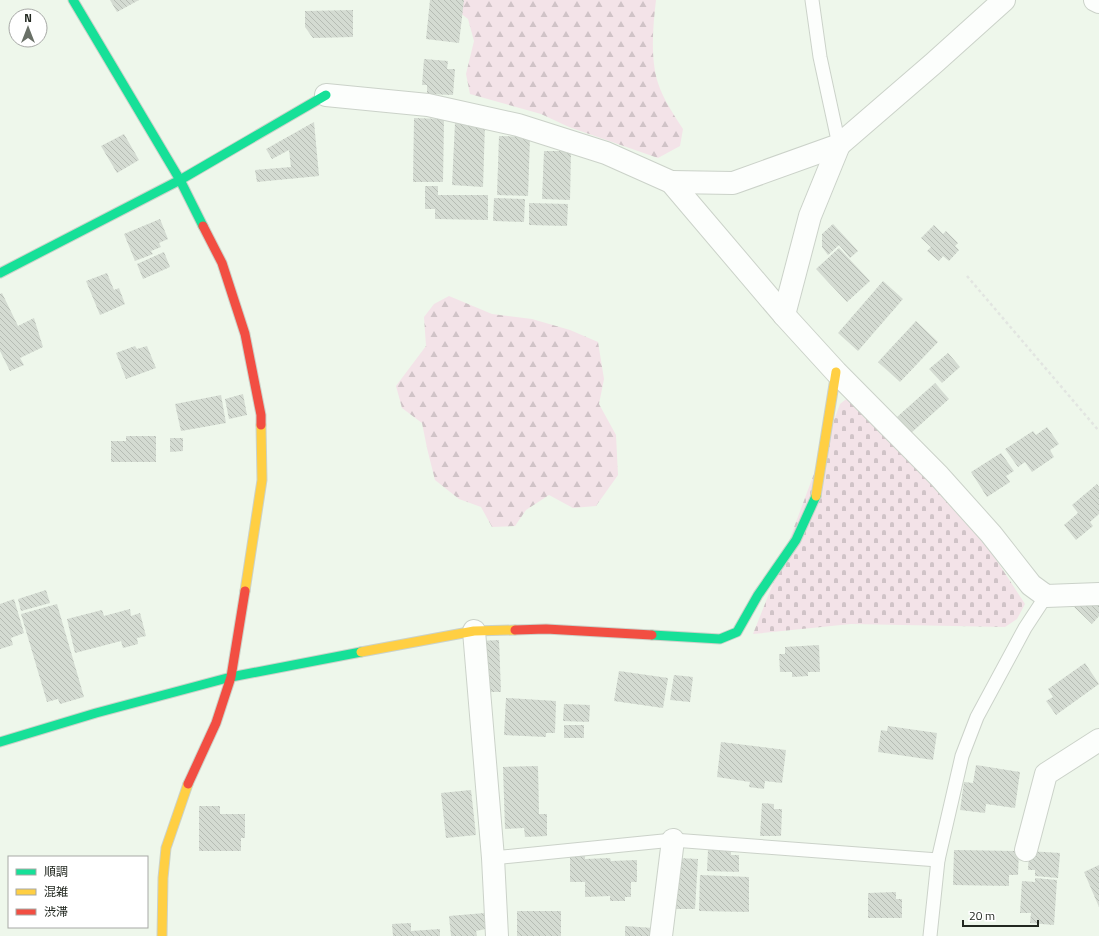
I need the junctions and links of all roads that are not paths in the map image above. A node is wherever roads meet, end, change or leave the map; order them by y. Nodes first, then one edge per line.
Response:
1 (73, 0) edge
2 (812, 0) edge
3 (1004, 0) edge
4 (1095, 0) edge
5 (1099, 2) edge
6 (326, 95) joint
7 (839, 145) junction
8 (180, 180) junction
9 (671, 182) junction
10 (0, 273) edge
11 (784, 315) junction
12 (836, 372) junction
13 (1099, 594) edge
14 (1046, 596) junction
15 (474, 631) junction
16 (232, 677) junction
17 (1099, 740) edge
18 (0, 742) edge
19 (673, 840) junction
20 (1026, 850) dead end
21 (493, 858) junction
22 (938, 860) junction
23 (162, 936) edge
24 (497, 936) edge
25 (661, 936) edge
26 (930, 936) edge

1 - 8 street
2 - 7 lane
3 - 7 street
4 - 5 street
6 - 8 street
6 - 9 street
7 - 9 street
7 - 11 street
8 - 10 street
8 - 16 street
9 - 11 street
11 - 12 street
12 - 14 street
12 - 15 street
13 - 14 street
14 - 22 lane
15 - 16 street
15 - 21 street
16 - 18 street
16 - 23 street
17 - 20 street
19 - 21 lane
19 - 22 lane
19 - 25 street
21 - 24 street
22 - 26 lane

